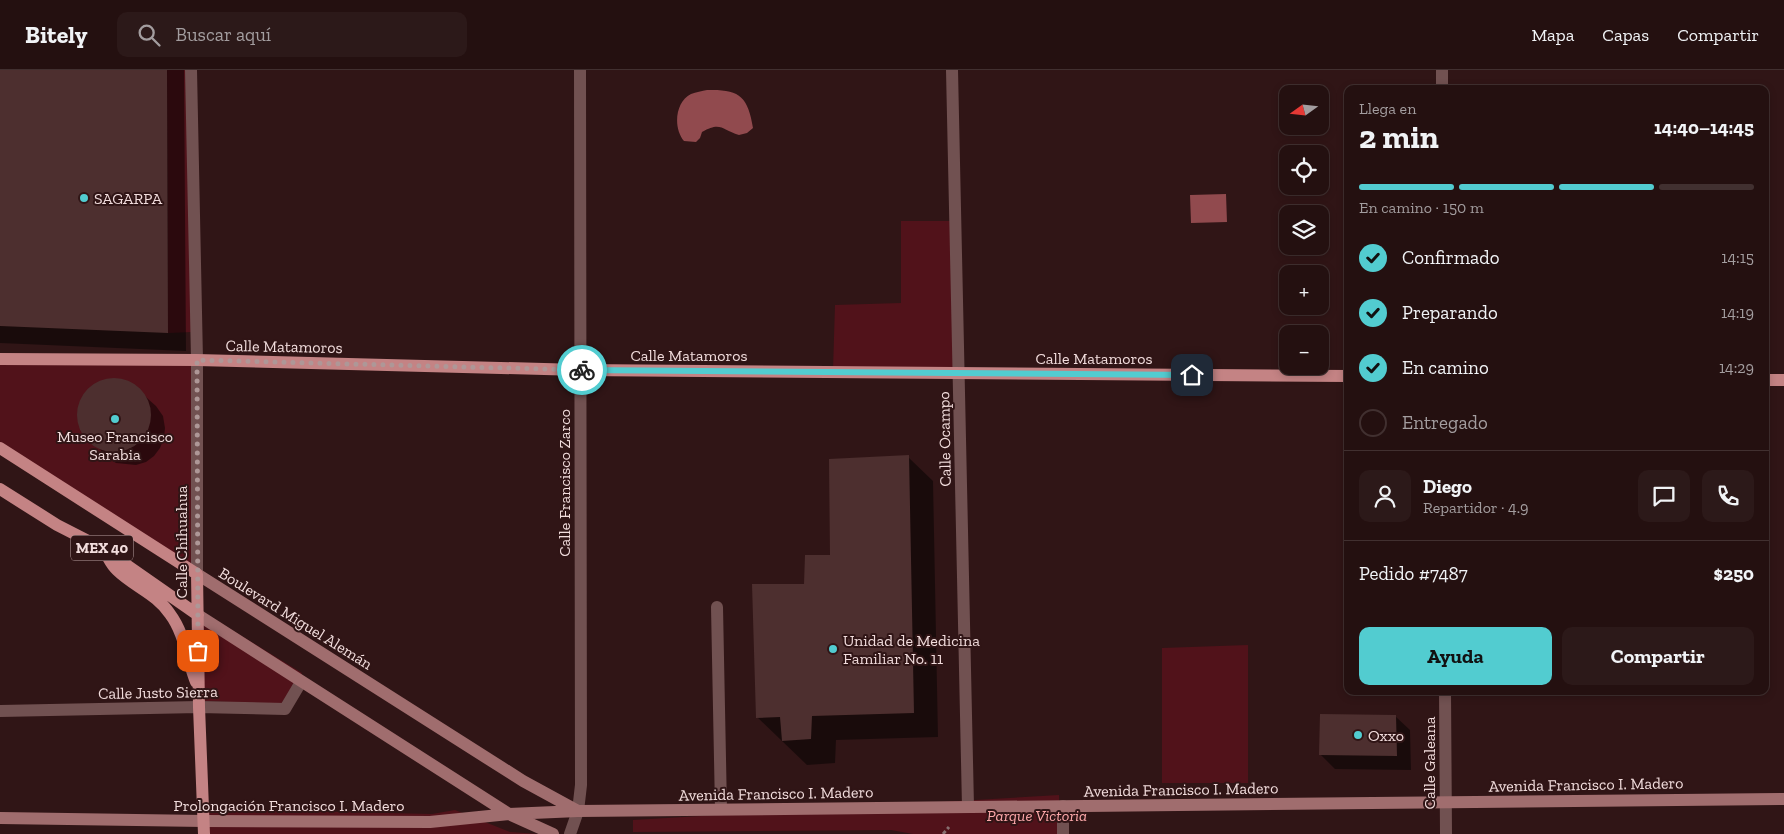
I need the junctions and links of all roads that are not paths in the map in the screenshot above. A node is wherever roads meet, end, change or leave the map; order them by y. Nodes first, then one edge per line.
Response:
1 (191, 70) edge
2 (580, 70) edge
3 (952, 70) edge
4 (1442, 70) edge
5 (1442, 85) edge
6 (0, 358) edge
7 (197, 360) junction
8 (580, 370) junction
9 (959, 373) junction
10 (1344, 376) edge
11 (1769, 380) edge
12 (1784, 380) edge
13 (0, 448) edge
14 (0, 489) edge
15 (102, 548) junction
16 (197, 574) junction
17 (717, 607) dead end
18 (198, 615) junction
19 (301, 682) junction
20 (198, 688) junction
21 (1445, 695) edge
22 (199, 706) junction
23 (0, 711) edge
24 (1784, 799) edge
25 (1446, 802) junction
26 (1062, 806) junction
27 (968, 807) junction
28 (721, 810) junction
29 (578, 811) junction
30 (509, 814) junction
31 (0, 818) edge
32 (204, 828) edge
33 (553, 834) edge
34 (570, 834) edge
35 (1063, 834) edge
36 (1446, 834) edge

1 - 7 street, Calle Chihuahua
2 - 8 street, Calle Francisco Zarco
3 - 9 street, Calle Ocampo
4 - 5 street
6 - 7 main road, Calle Matamoros
7 - 8 main road, Calle Matamoros
7 - 16 street, Calle Chihuahua
8 - 9 main road, Calle Matamoros
8 - 29 street, Calle Francisco Zarco
9 - 10 main road, Calle Matamoros
9 - 27 street, Calle Ocampo
11 - 12 main road
13 - 16 main road, Boulevard Miguel Alemán / MEX 40
14 - 15 main road, MEX 40
15 - 18 main road, MEX 40
15 - 20 main road
16 - 18 main road, Calle Chihuahua
16 - 29 main road, Boulevard Miguel Alemán / MEX 40
17 - 28 street
18 - 19 main road, MEX 40
18 - 20 main road, Calle Chihuahua
19 - 22 street, Calle Justo Sierra
19 - 30 main road, MEX 40
20 - 22 main road, Calle Chihuahua
21 - 25 street, Calle Galeana
22 - 23 street, Calle Justo Sierra
22 - 32 main road, Calle Chihuahua
24 - 25 main road, Avenida Francisco I. Madero / MEX 40
25 - 26 main road, Avenida Francisco I. Madero / MEX 40
25 - 36 street, Calle Galeana
26 - 27 main road, Avenida Francisco I. Madero / MEX 40
26 - 35 street
27 - 28 main road, Avenida Francisco I. Madero / MEX 40
28 - 29 main road, Avenida Francisco I. Madero / MEX 40
29 - 30 main road, Prolongación Francisco I. Madero
29 - 34 street, Calle Francisco Zarco
30 - 32 main road, Prolongación Francisco I. Madero
30 - 33 main road, MEX 40
31 - 32 main road, Prolongación Francisco I. Madero

